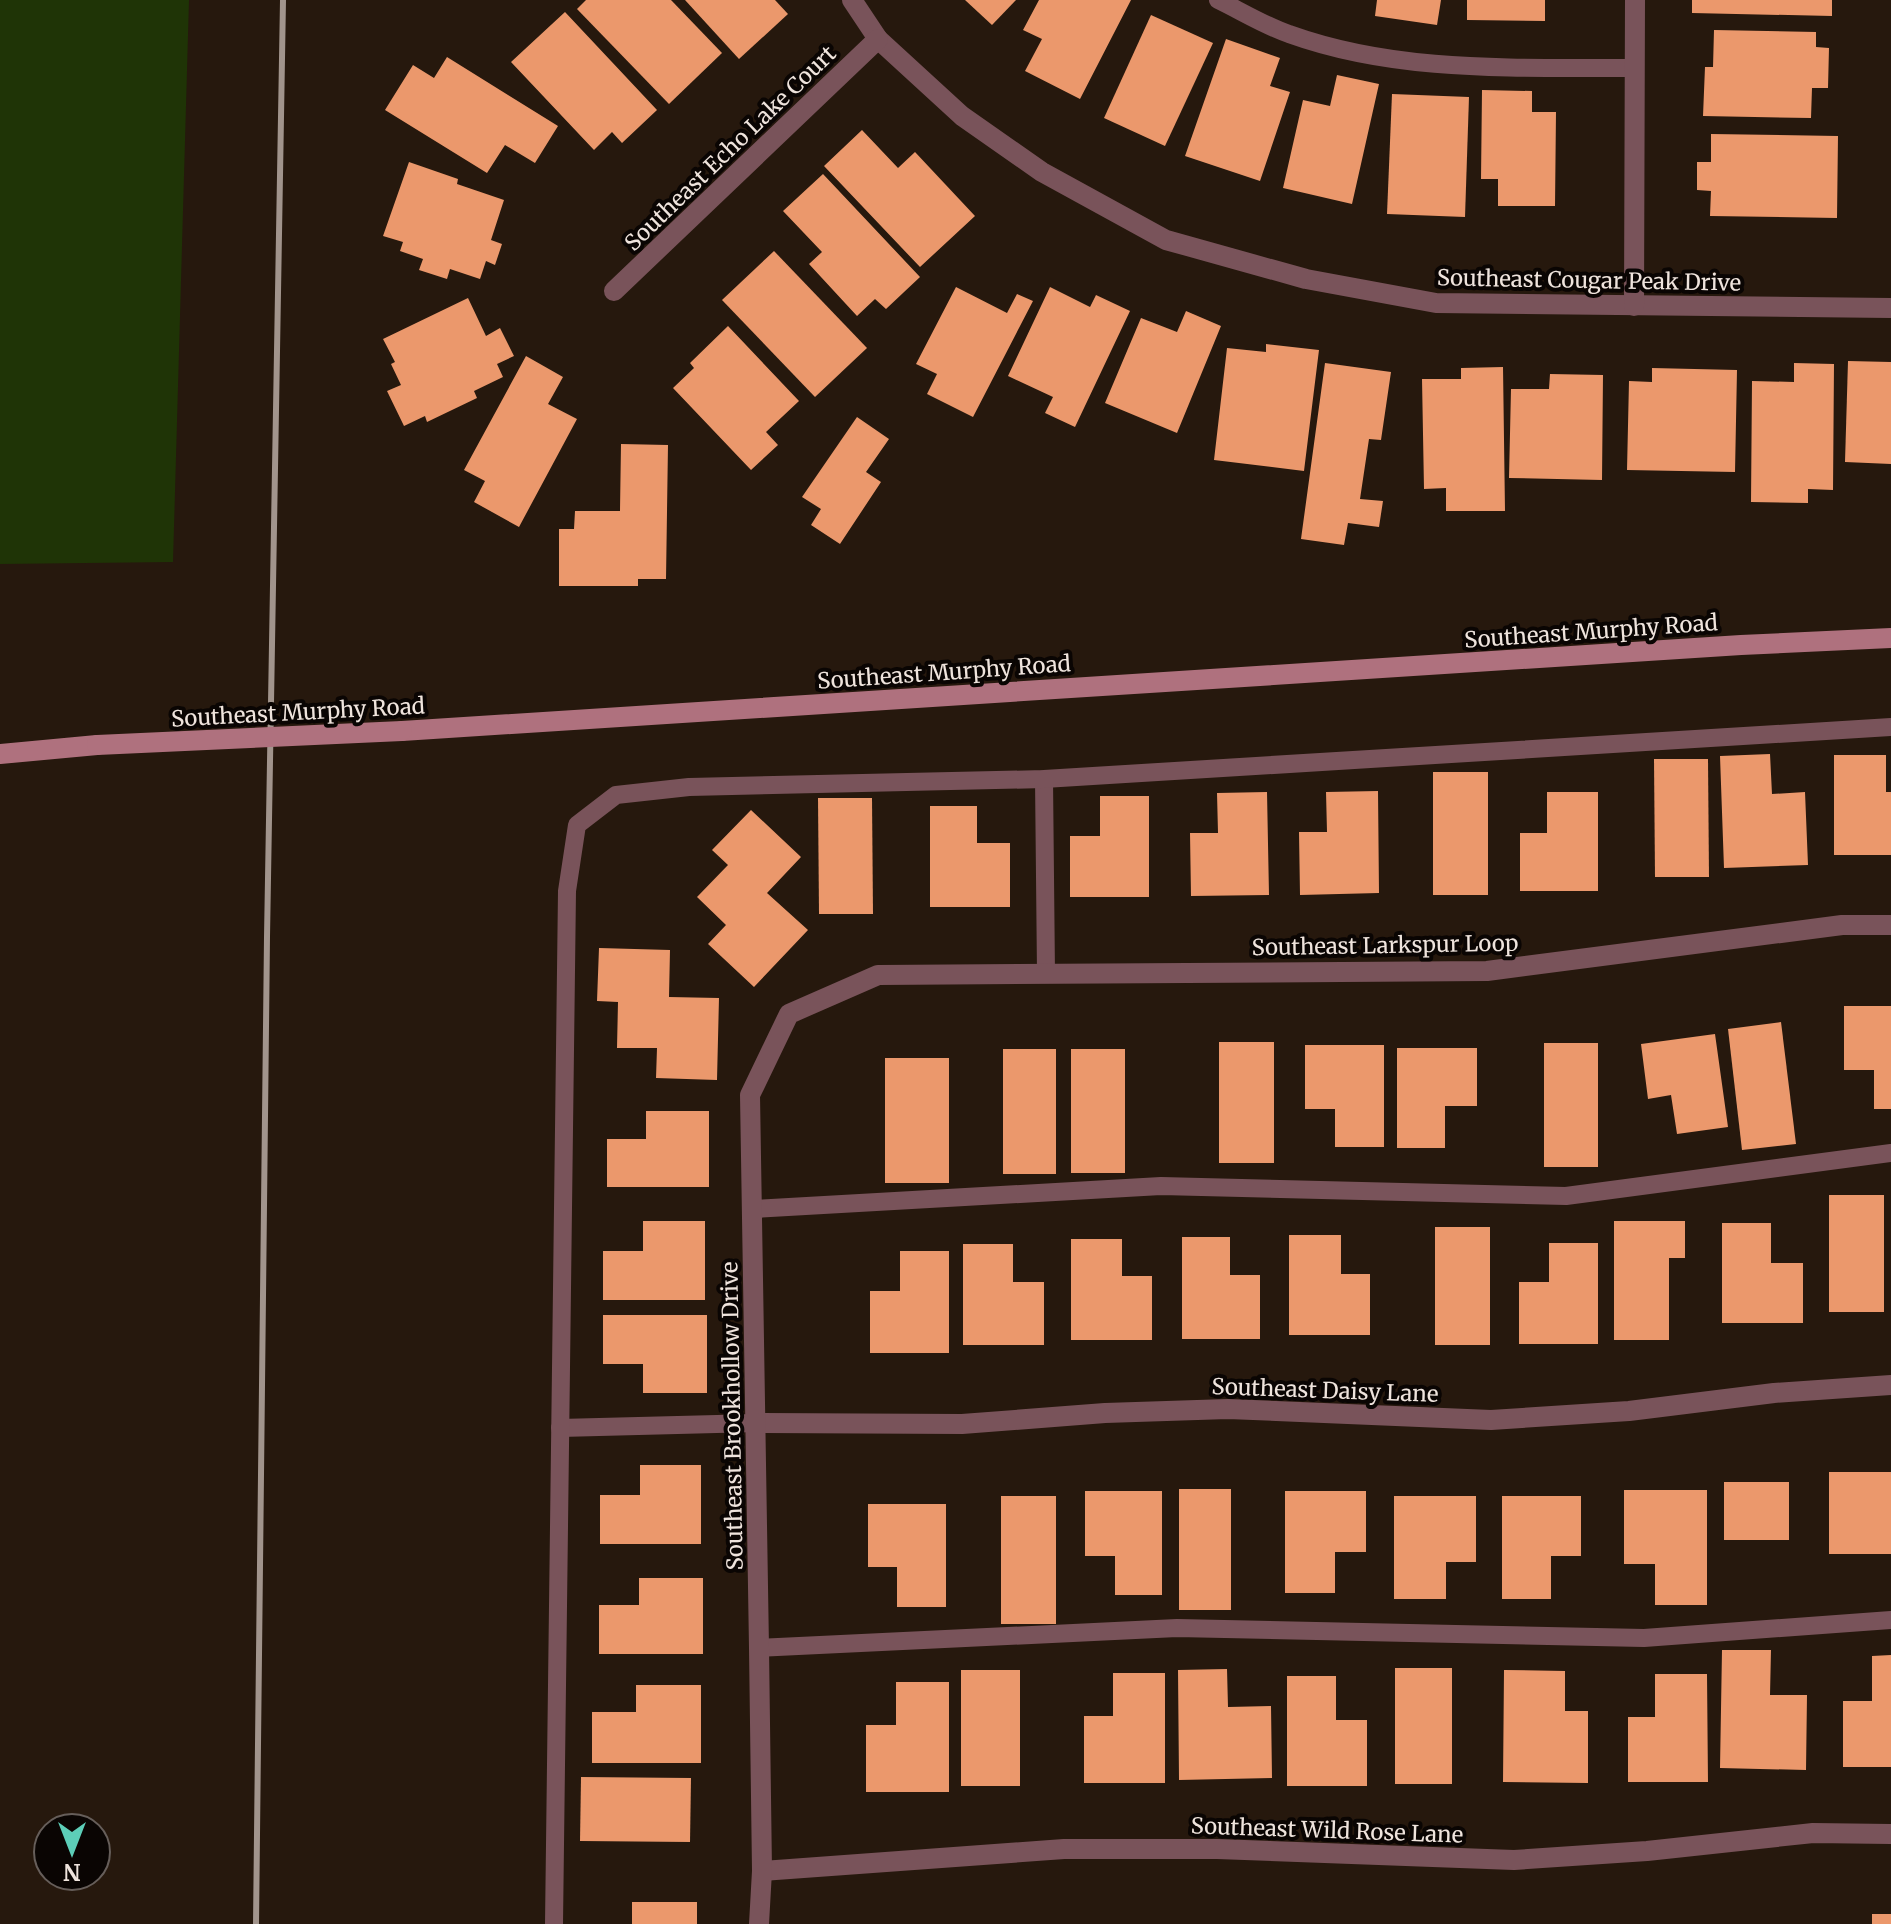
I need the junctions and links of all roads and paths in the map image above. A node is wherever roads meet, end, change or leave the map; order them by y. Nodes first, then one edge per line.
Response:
1 (852, 0) edge
2 (1218, 0) edge
3 (1635, 0) edge
4 (878, 39) junction
5 (1634, 68) junction
6 (614, 291) dead end
7 (1634, 306) junction
8 (1891, 308) edge
9 (1891, 638) edge
10 (1891, 727) edge
11 (0, 754) edge
12 (1044, 779) junction
13 (1891, 925) edge
14 (1046, 974) junction
15 (878, 975) joint
16 (1891, 1153) edge
17 (753, 1209) junction
18 (1891, 1385) edge
19 (756, 1423) junction
20 (560, 1428) junction
21 (1891, 1620) edge
22 (759, 1648) junction
23 (1891, 1834) edge
24 (762, 1871) junction
25 (554, 1924) edge
26 (759, 1924) edge

1 - 4 street, Southeast Cougar Peak Drive
2 - 5 lane
3 - 5 street
4 - 6 street, Southeast Echo Lake Court
4 - 7 street, Southeast Cougar Peak Drive
5 - 7 street
7 - 8 street, Southeast Cougar Peak Drive
9 - 11 main road, Southeast Murphy Road, bridge
10 - 12 lane
12 - 14 lane
12 - 20 lane
13 - 14 street, Southeast Larkspur Loop
14 - 15 street, Southeast Larkspur Loop
15 - 17 street, Southeast Brookhollow Drive
16 - 17 lane
17 - 19 street, Southeast Brookhollow Drive
18 - 19 street, Southeast Daisy Lane
19 - 20 lane
19 - 22 street, Southeast Brookhollow Drive
20 - 25 lane
21 - 22 lane
22 - 24 street, Southeast Brookhollow Drive
23 - 24 street, Southeast Wild Rose Lane
24 - 26 street, Southeast Brookhollow Drive

